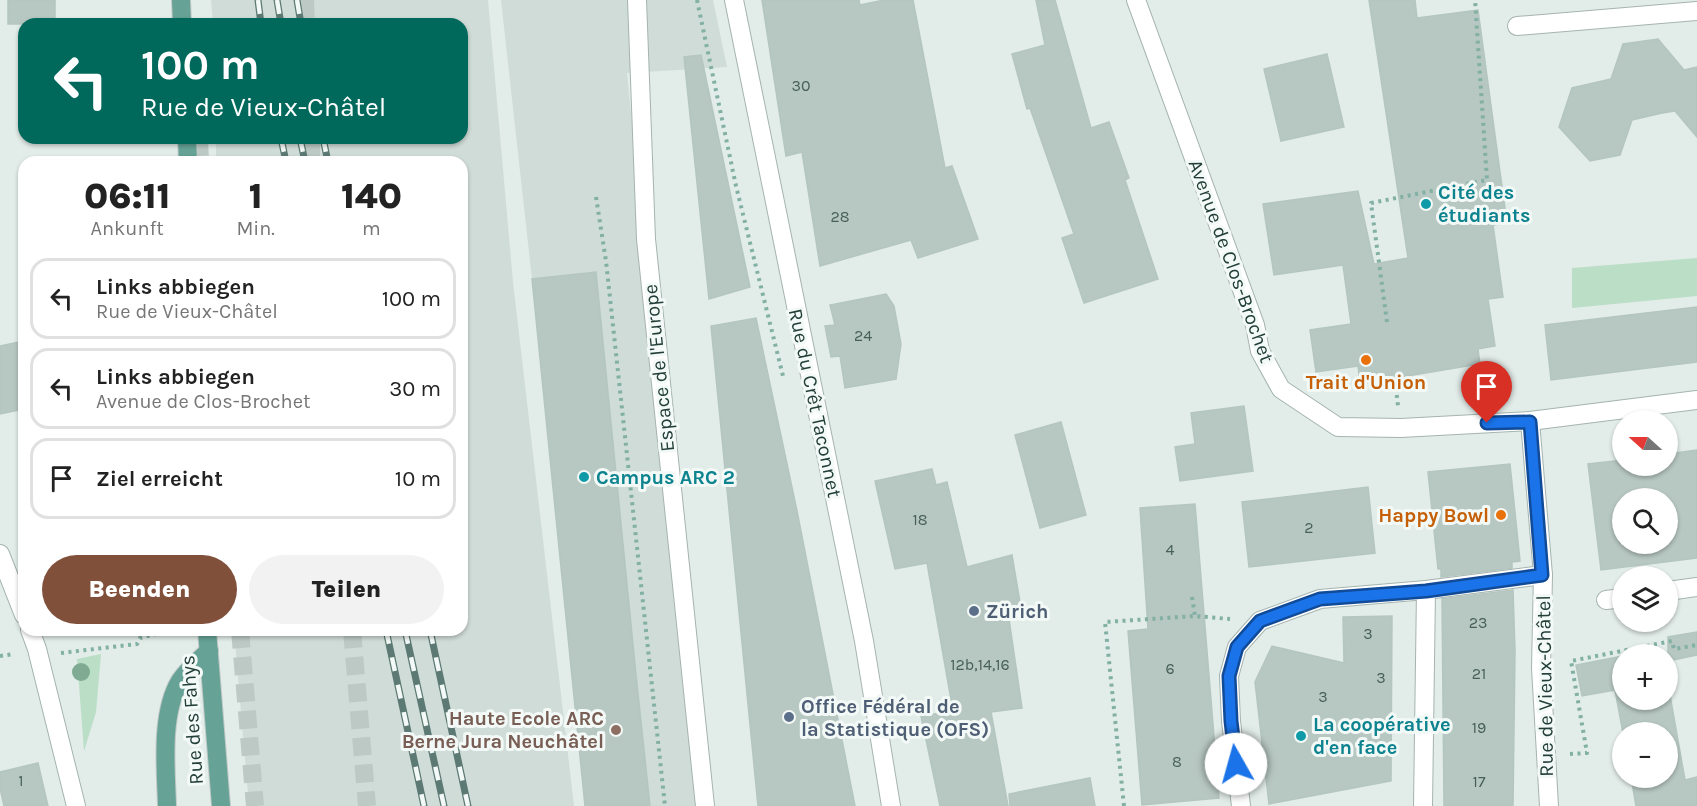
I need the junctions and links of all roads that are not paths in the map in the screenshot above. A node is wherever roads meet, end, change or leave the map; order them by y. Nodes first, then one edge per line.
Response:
1 (181, 0) edge
2 (637, 0) edge
3 (734, 0) edge
4 (1136, 0) edge
5 (1697, 11) edge
6 (182, 18) edge
7 (1517, 26) dead end
8 (1697, 400) edge
9 (1530, 422) junction
10 (0, 554) edge
11 (1542, 575) junction
12 (1697, 587) edge
13 (1678, 590) edge
14 (1426, 591) junction
15 (18, 600) edge
16 (32, 636) edge
17 (208, 636) edge
18 (209, 651) junction
19 (76, 806) edge
20 (167, 806) edge
21 (221, 806) edge
22 (705, 806) edge
23 (891, 806) edge
24 (1241, 806) edge
25 (1423, 806) edge
26 (1549, 806) edge

1 - 6 main road
2 - 22 street, Espace de l'Europe
3 - 23 street, Rue du Crêt Taconnet
4 - 9 street, Avenue de Clos-Brochet
5 - 7 street
8 - 9 street, Avenue de Clos-Brochet
9 - 11 street, Rue de Vieux-Châtel
10 - 15 street
11 - 14 street
11 - 26 street, Rue de Vieux-Châtel
12 - 13 street
14 - 24 street
14 - 25 street
16 - 19 street
17 - 18 main road, Rue des Fahys
18 - 20 main road
18 - 21 main road, Rue des Fahys

